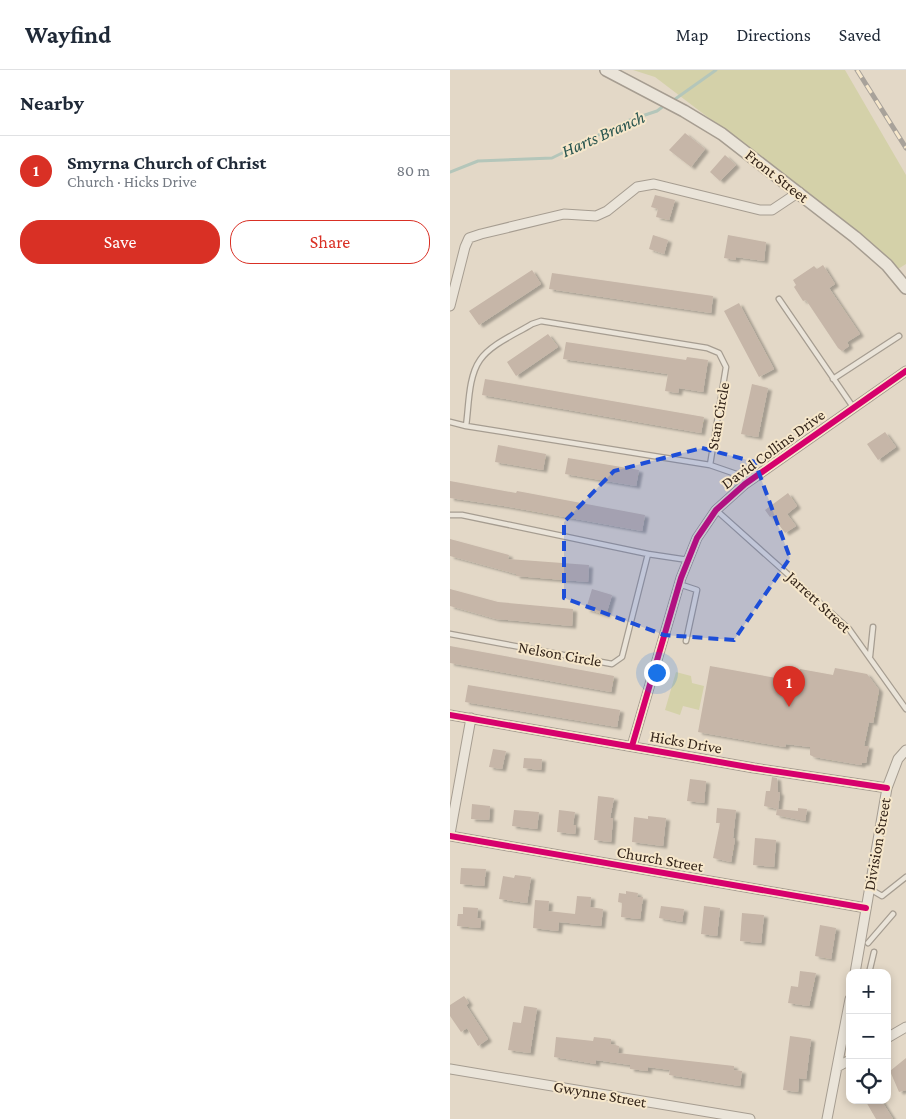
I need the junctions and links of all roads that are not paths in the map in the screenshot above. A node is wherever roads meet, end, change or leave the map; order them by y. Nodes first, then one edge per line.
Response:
1 (606, 70) edge
2 (799, 192) junction
3 (906, 288) edge
4 (779, 299) dead end
5 (450, 306) edge
6 (899, 336) dead end
7 (906, 371) edge
8 (833, 379) junction
9 (854, 408) junction
10 (450, 422) edge
11 (466, 426) junction
12 (710, 465) junction
13 (745, 484) junction
14 (716, 510) junction
15 (450, 515) edge
16 (648, 554) junction
17 (688, 560) junction
18 (680, 584) junction
19 (873, 627) dead end
20 (450, 634) edge
21 (686, 641) dead end
22 (870, 656) junction
23 (906, 709) edge
24 (450, 715) edge
25 (471, 718) junction
26 (632, 746) junction
27 (906, 750) edge
28 (887, 788) junction
29 (450, 835) edge
30 (906, 878) edge
31 (870, 888) junction
32 (866, 908) junction
33 (893, 914) dead end
34 (868, 943) dead end
35 (874, 952) dead end
36 (856, 969) edge
37 (870, 969) edge
38 (847, 1014) edge
39 (906, 1027) edge
40 (891, 1036) edge
41 (846, 1062) edge
42 (837, 1067) junction
43 (450, 1068) edge
44 (750, 1119) edge
45 (827, 1119) edge

1 - 2 street, Front Street
2 - 3 street, Front Street
2 - 5 street
4 - 8 lane
6 - 8 lane
7 - 9 street, David Collins Drive
8 - 9 lane
9 - 13 street, David Collins Drive
10 - 11 lane
11 - 12 lane, Stan Circle
11 - 12 lane, Stan Circle
12 - 13 lane
13 - 14 street, David Collins Drive
14 - 17 street, David Collins Drive
14 - 22 lane, Jarrett Street
15 - 16 lane
16 - 17 lane
16 - 20 lane, Nelson Circle
17 - 18 street, David Collins Drive
18 - 21 lane
18 - 26 street, David Collins Drive
19 - 22 lane
22 - 23 lane, Jarrett Street
24 - 25 street, Hicks Drive
25 - 26 street, Hicks Drive
25 - 29 street
26 - 28 street, Hicks Drive
27 - 28 street, Division Street
28 - 31 street, Division Street
29 - 32 street, Church Street
30 - 31 lane
31 - 32 street, Division Street
32 - 36 street, Division Street
33 - 34 lane
35 - 37 lane
38 - 42 street
39 - 40 street
41 - 42 street
42 - 45 street
43 - 44 street, Gwynne Street

